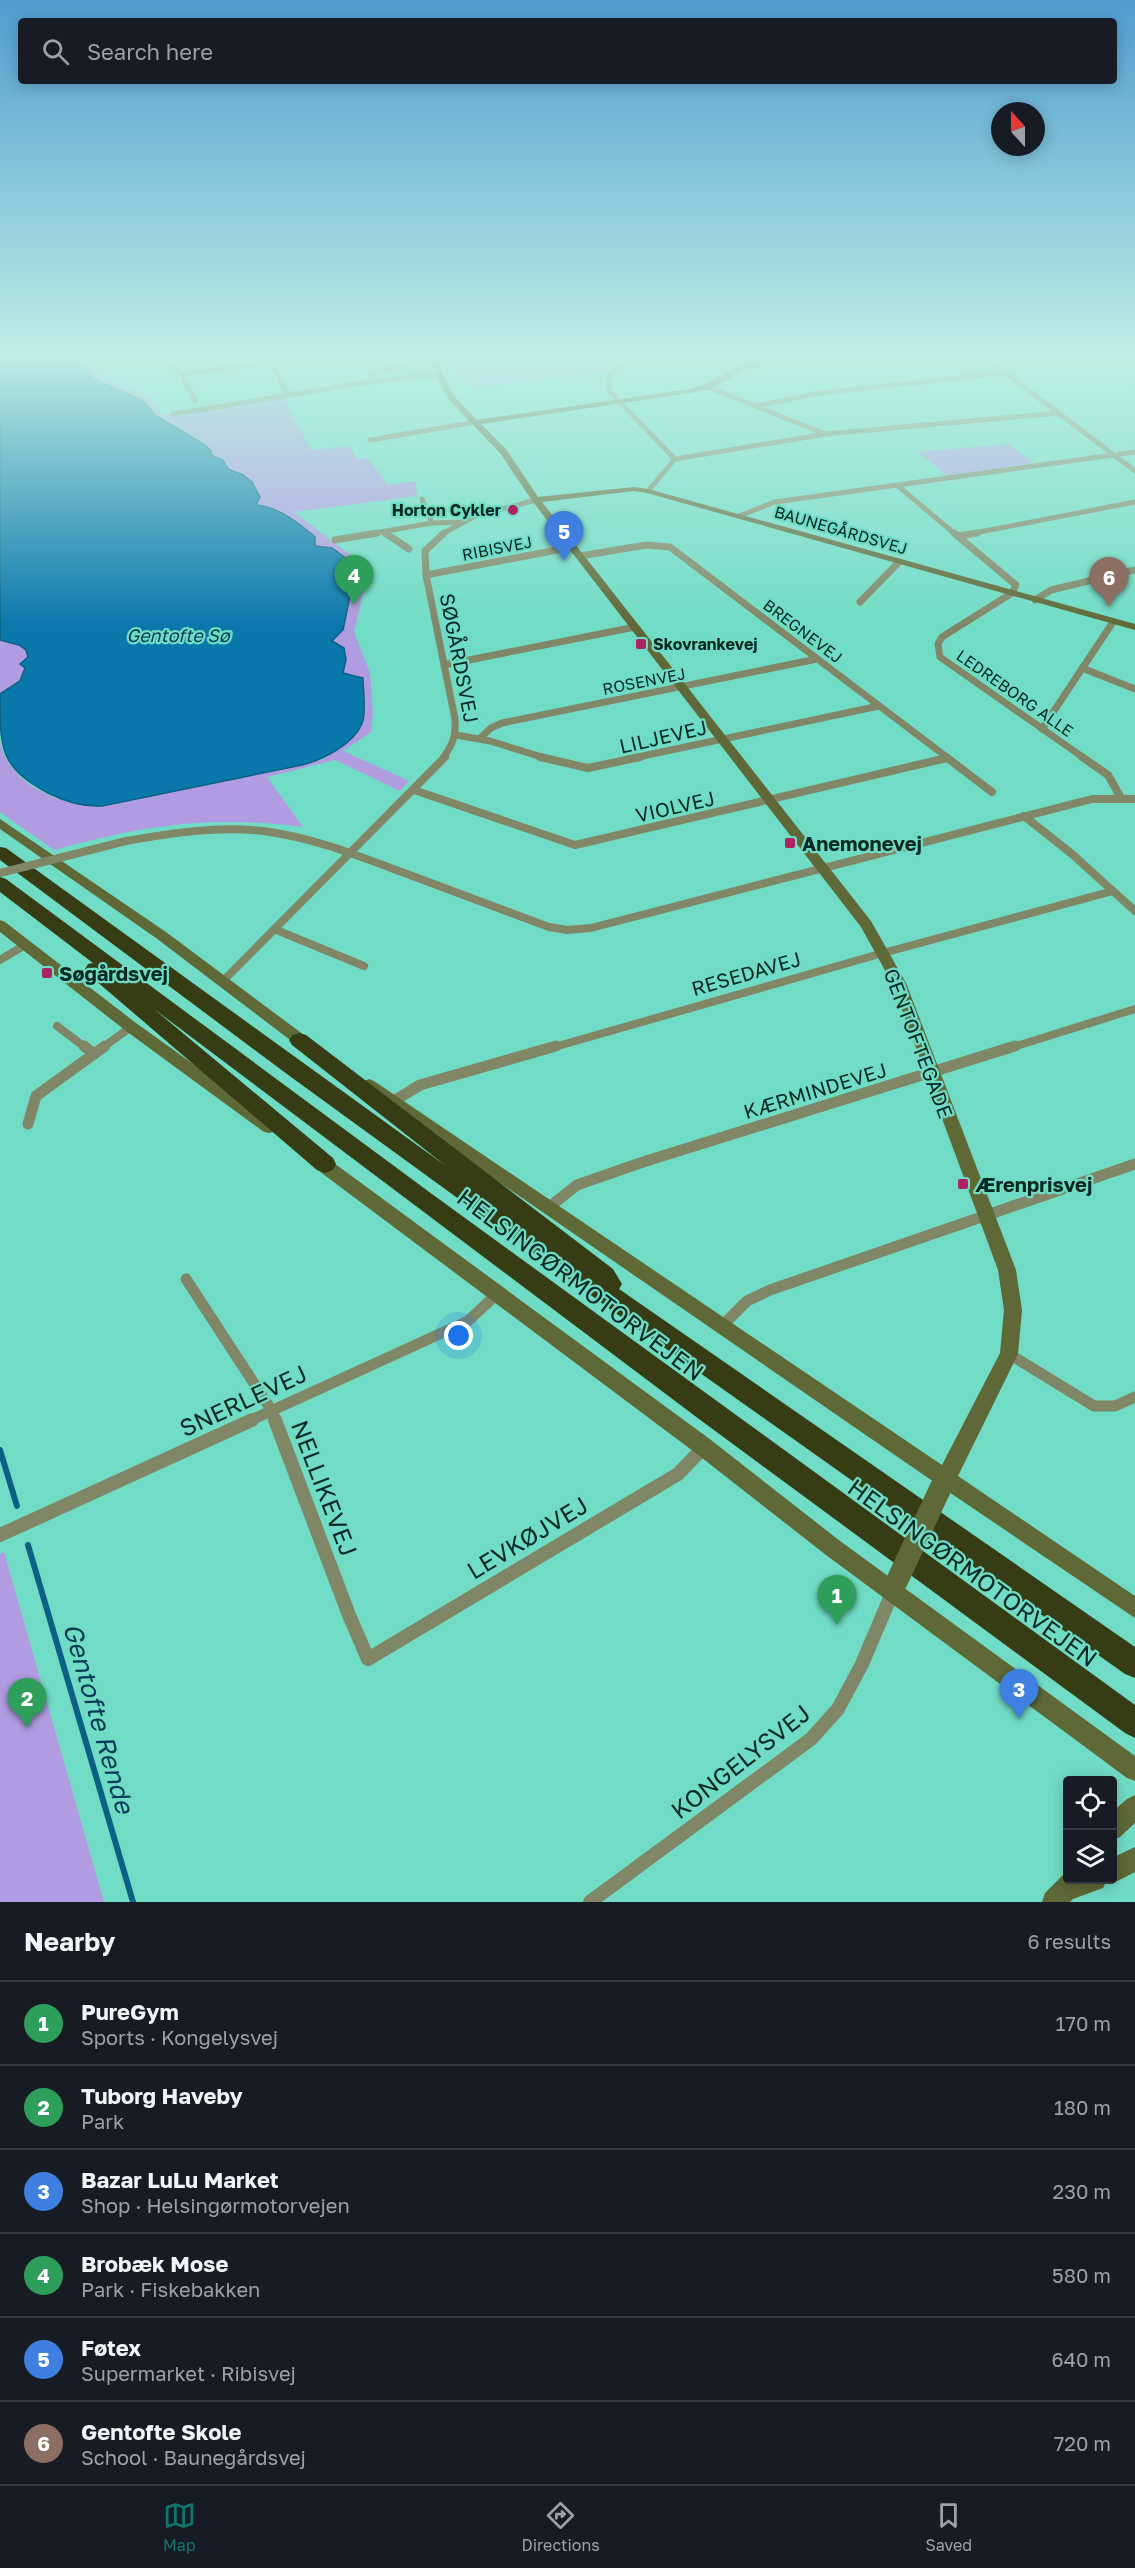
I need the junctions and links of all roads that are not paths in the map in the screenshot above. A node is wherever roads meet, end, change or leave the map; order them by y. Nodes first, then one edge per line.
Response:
1 (500, 448) edge
2 (664, 448) edge
3 (743, 448) edge
4 (1104, 448) edge
5 (1135, 453) edge
6 (1114, 455) junction
7 (675, 459) junction
8 (1135, 471) edge
9 (898, 486) junction
10 (648, 491) junction
11 (422, 499) dead end
12 (536, 500) junction
13 (1135, 502) edge
14 (739, 516) junction
15 (462, 522) junction
16 (432, 523) junction
17 (384, 532) junction
18 (958, 536) junction
19 (335, 540) dead end
20 (410, 549) dead end
21 (576, 552) junction
22 (899, 562) junction
23 (1135, 570) edge
24 (426, 575) junction
25 (1012, 593) junction
26 (1035, 600) junction
27 (860, 602) dead end
28 (1113, 622) junction
29 (635, 627) junction
30 (1135, 627) edge
31 (818, 659) junction
32 (444, 665) junction
33 (1082, 668) junction
34 (682, 687) junction
35 (1135, 689) edge
36 (879, 706) junction
37 (1042, 729) junction
38 (456, 735) junction
39 (480, 738) junction
40 (722, 740) junction
41 (947, 758) junction
42 (414, 790) junction
43 (992, 792) dead end
44 (1121, 798) junction
45 (1135, 799) edge
46 (769, 801) junction
47 (1024, 816) junction
48 (0, 823) edge
49 (0, 852) edge
50 (350, 852) junction
51 (820, 867) junction
52 (0, 873) edge
53 (0, 884) edge
54 (1113, 891) junction
55 (1135, 911) edge
56 (39, 914) junction
57 (0, 925) edge
58 (274, 929) junction
59 (25, 945) junction
60 (883, 953) junction
61 (0, 960) edge
62 (363, 966) dead end
63 (222, 982) junction
64 (1135, 1009) edge
65 (57, 1026) dead end
66 (131, 1027) junction
67 (299, 1040) junction
68 (94, 1054) junction
69 (931, 1072) junction
70 (394, 1101) junction
71 (28, 1124) dead end
72 (325, 1164) junction
73 (1135, 1164) edge
74 (548, 1208) junction
75 (986, 1216) junction
76 (186, 1279) dead end
77 (497, 1294) junction
78 (622, 1304) junction
79 (722, 1326) junction
80 (1009, 1353) junction
81 (1135, 1397) edge
82 (272, 1411) junction
83 (704, 1447) junction
84 (943, 1483) junction
85 (0, 1536) edge
86 (895, 1586) junction
87 (1135, 1608) edge
88 (368, 1659) joint
89 (1135, 1664) edge
90 (1135, 1723) edge
91 (1135, 1770) edge
92 (1135, 1807) edge
93 (1117, 1825) edge
94 (1135, 1859) edge
95 (1117, 1870) edge
96 (1083, 1884) edge
97 (1065, 1890) edge
98 (590, 1902) edge

1 - 12 street, GENTOFTEGADE
2 - 7 street
3 - 7 street
4 - 6 street
5 - 6 street
6 - 8 street
6 - 9 street
7 - 10 street
9 - 14 street
9 - 18 street
10 - 12 street, BAUNEGÅRDSVEJ
10 - 14 street, BAUNEGÅRDSVEJ
11 - 16 street
12 - 15 street, SØGÅRDSVEJ
12 - 21 street, GENTOFTEGADE
13 - 18 street
14 - 22 street, BAUNEGÅRDSVEJ
15 - 16 street
15 - 24 street, SØGÅRDSVEJ
16 - 17 street
17 - 19 street
17 - 20 street
18 - 25 street
21 - 24 street, RIBISVEJ
21 - 29 street, GENTOFTEGADE
21 - 31 street, BREGNEVEJ
22 - 25 street, BAUNEGÅRDSVEJ
22 - 27 street
23 - 26 street
24 - 32 street, SØGÅRDSVEJ
25 - 26 street, BAUNEGÅRDSVEJ
25 - 37 street, LEDREBORG ALLE
26 - 28 street, BAUNEGÅRDSVEJ
28 - 30 street, BAUNEGÅRDSVEJ
28 - 33 street
29 - 32 street
29 - 34 street, GENTOFTEGADE
31 - 34 street, ROSENVEJ
31 - 36 street, BREGNEVEJ
32 - 38 street, SØGÅRDSVEJ
33 - 35 street
33 - 37 street
34 - 39 street, ROSENVEJ
34 - 40 street, GENTOFTEGADE
36 - 40 street, LILJEVEJ
36 - 41 street, BREGNEVEJ
37 - 44 street, LEDREBORG ALLE
38 - 39 street, LILJEVEJ
38 - 42 street, SØGÅRDSVEJ
39 - 40 street, LILJEVEJ
40 - 46 street, GENTOFTEGADE
41 - 43 street, BREGNEVEJ
41 - 46 street, VIOLVEJ
42 - 46 street, VIOLVEJ
42 - 50 street, SØGÅRDSVEJ
44 - 45 street
44 - 47 street
46 - 51 street, GENTOFTEGADE
47 - 51 street
47 - 54 street
48 - 63 street
49 - 78 highway, HELSINGØRMOTORVEJEN
50 - 51 street
50 - 52 street, bridge
50 - 58 street, SØGÅRDSVEJ
51 - 60 street, GENTOFTEGADE
53 - 56 highway, HELSINGØRMOTORVEJEN
54 - 55 street
54 - 60 street, RESEDAVEJ
56 - 72 highway
56 - 90 highway, HELSINGØRMOTORVEJEN
57 - 59 street
58 - 62 street
58 - 63 street, SØGÅRDSVEJ
59 - 61 street
59 - 66 street
60 - 69 street, GENTOFTEGADE
60 - 70 street, RESEDAVEJ
63 - 67 street
64 - 69 street, KÆRMINDEVEJ
65 - 68 street
66 - 68 street
66 - 72 street
67 - 70 street
67 - 78 highway
68 - 71 street
69 - 74 street, KÆRMINDEVEJ
69 - 75 street, GENTOFTEGADE
70 - 74 street
72 - 77 street
73 - 75 street
74 - 79 street
75 - 79 street
75 - 80 street, GENTOFTEGADE
76 - 82 street, NELLIKEVEJ
77 - 82 street, SNERLEVEJ
77 - 83 street
78 - 89 highway, HELSINGØRMOTORVEJEN
79 - 84 street
80 - 81 street
80 - 84 street, GENTOFTEGADE
82 - 85 street, SNERLEVEJ
82 - 88 street, NELLIKEVEJ
83 - 86 street
83 - 88 street, LEVKØJVEJ
84 - 86 street, GENTOFTEGADE, bridge
84 - 87 street
86 - 91 street
86 - 98 street, KONGELYSVEJ
92 - 93 street
94 - 95 street
96 - 97 street

